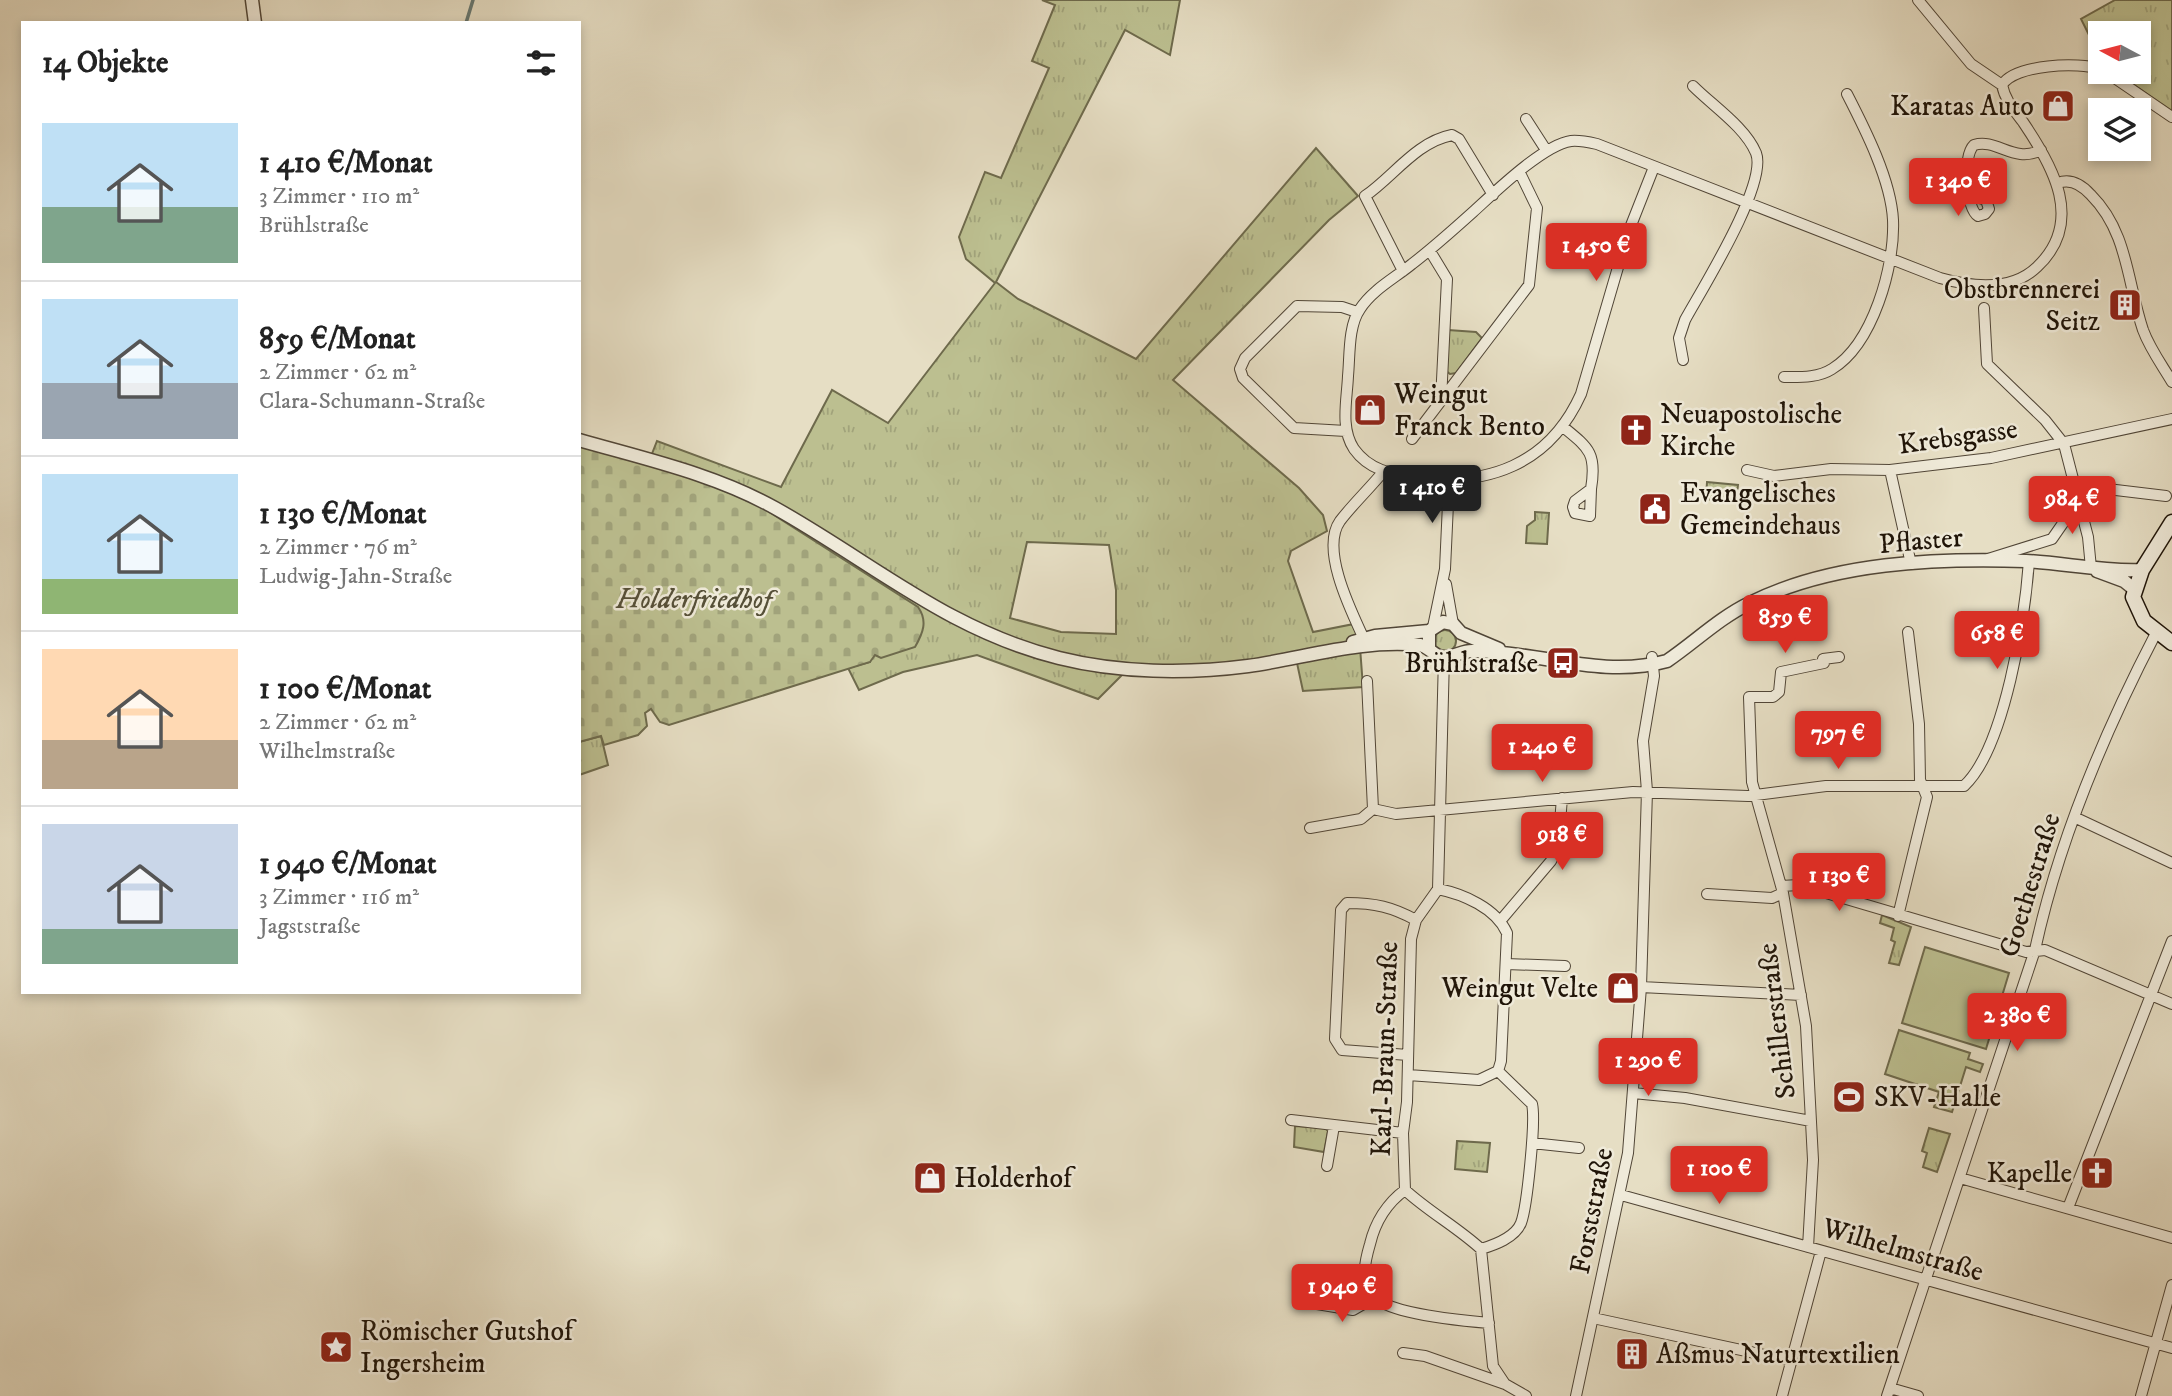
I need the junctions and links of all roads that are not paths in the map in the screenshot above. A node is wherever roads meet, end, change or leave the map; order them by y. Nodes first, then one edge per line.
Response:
1 (252, 0) edge
2 (1918, 0) edge
3 (255, 21) edge
4 (2088, 67) edge
5 (2124, 84) edge
6 (2002, 85) junction
7 (1693, 86) dead end
8 (1847, 94) dead end
9 (2172, 117) edge
10 (1526, 119) dead end
11 (1546, 150) junction
12 (2041, 150) junction
13 (1654, 167) junction
14 (1520, 173) junction
15 (2058, 183) junction
16 (1493, 195) junction
17 (1970, 195) dead end
18 (1747, 204) junction
19 (1430, 251) junction
20 (1891, 260) junction
21 (1404, 271) junction
22 (1984, 309) dead end
23 (1357, 312) junction
24 (1683, 359) dead end
25 (1784, 377) dead end
26 (2172, 382) edge
27 (1441, 401) junction
28 (2172, 419) edge
29 (1562, 426) junction
30 (1346, 431) junction
31 (1412, 439) dead end
32 (581, 441) edge
33 (2064, 444) junction
34 (1747, 470) dead end
35 (1890, 470) junction
36 (1383, 472) junction
37 (1449, 482) junction
38 (2074, 485) junction
39 (1591, 489) dead end
40 (2166, 496) dead end
41 (2079, 500) junction
42 (2172, 522) edge
43 (1984, 560) junction
44 (2029, 561) junction
45 (1911, 564) junction
46 (2091, 568) junction
47 (1445, 569) junction
48 (2143, 570) junction
49 (2134, 589) junction
50 (1431, 629) junction
51 (1457, 629) junction
52 (1908, 632) dead end
53 (2156, 633) junction
54 (1364, 639) junction
55 (2172, 643) edge
56 (1429, 647) junction
57 (1333, 649) junction
58 (1451, 655) junction
59 (1519, 656) junction
60 (1839, 657) dead end
61 (1652, 660) junction
62 (1367, 681) dead end
63 (1924, 788) junction
64 (1647, 791) junction
65 (1754, 795) junction
66 (1562, 797) junction
67 (1440, 808) junction
68 (1373, 809) junction
69 (2074, 817) junction
70 (1310, 828) dead end
71 (2172, 863) edge
72 (1437, 889) junction
73 (1783, 893) junction
74 (1707, 894) dead end
75 (1898, 916) junction
76 (1416, 920) junction
77 (1502, 920) junction
78 (2172, 941) edge
79 (2035, 950) junction
80 (1506, 964) junction
81 (1565, 966) dead end
82 (1640, 987) junction
83 (1801, 995) junction
84 (2149, 996) junction
85 (2172, 1004) edge
86 (1408, 1055) junction
87 (1498, 1070) junction
88 (1408, 1075) junction
89 (1633, 1093) junction
90 (1292, 1121) dead end
91 (1811, 1121) junction
92 (1334, 1126) junction
93 (1403, 1133) junction
94 (1532, 1143) junction
95 (1579, 1148) dead end
96 (1327, 1166) dead end
97 (1960, 1178) junction
98 (1405, 1190) junction
99 (1621, 1195) junction
100 (2068, 1208) junction
101 (2172, 1238) edge
102 (1808, 1247) junction
103 (1481, 1249) junction
104 (1821, 1251) junction
105 (1926, 1280) junction
106 (2172, 1285) edge
107 (1374, 1298) junction
108 (1300, 1301) dead end
109 (1593, 1318) junction
110 (1489, 1323) junction
111 (2155, 1344) junction
112 (2172, 1348) edge
113 (1403, 1353) dead end
114 (1792, 1362) junction
115 (1505, 1384) junction
116 (1889, 1392) edge
117 (1526, 1396) edge
118 (1576, 1396) edge
119 (1782, 1396) edge
120 (1918, 1396) edge
121 (2141, 1396) edge

1 - 3 street
2 - 6 street
4 - 6 street
5 - 9 street
6 - 12 street
7 - 18 street
8 - 20 street
10 - 11 street
11 - 13 street
11 - 14 street
12 - 15 street
12 - 17 street
13 - 18 street
13 - 29 street
14 - 16 street
14 - 27 street
15 - 20 street
15 - 26 street
16 - 19 street
16 - 21 street
18 - 20 street
18 - 24 street
19 - 21 street
19 - 27 street
20 - 25 street
21 - 23 street
22 - 33 street
23 - 30 street
23 - 30 street
27 - 31 street
28 - 33 street, Krebsgasse
29 - 37 street
29 - 39 street
30 - 36 street
32 - 57 street
33 - 35 street, Krebsgasse
33 - 38 street
34 - 35 street, Krebsgasse
35 - 45 street
36 - 37 street
36 - 54 street
37 - 47 street
38 - 40 street
38 - 41 street
41 - 43 street
41 - 46 street
42 - 48 main road
43 - 44 street, Pflaster
43 - 45 street, Pflaster
44 - 46 street, Pflaster
44 - 63 street
45 - 61 street, Pflaster
46 - 48 street, Pflaster
46 - 49 street, Pflaster
47 - 50 street
47 - 51 street
48 - 49 main road
49 - 53 main road
50 - 51 street
50 - 54 street
50 - 56 street
51 - 58 street
51 - 59 street
52 - 63 street
53 - 55 main road
53 - 69 street, Goethestraße
54 - 57 street
56 - 57 street
56 - 58 street
58 - 59 street
58 - 67 street
59 - 61 street, Pflaster
60 - 65 street, Schillerstraße
61 - 64 street, Forststraße
62 - 68 street
63 - 65 street
63 - 75 street
64 - 65 street
64 - 66 street
64 - 82 street, Forststraße
65 - 73 street, Schillerstraße
66 - 67 street
66 - 77 street
67 - 68 street
67 - 72 street
68 - 70 street
69 - 71 street
69 - 79 street, Goethestraße
72 - 76 street, Karl-Braun-Straße
72 - 77 street
73 - 74 street
73 - 75 street
73 - 83 street, Schillerstraße
75 - 79 street
76 - 86 street, Karl-Braun-Straße
76 - 86 street
77 - 80 street
78 - 84 street
79 - 84 street
79 - 97 street, Goethestraße
80 - 81 street
80 - 87 street
82 - 83 street
82 - 89 street, Forststraße
83 - 91 street, Schillerstraße
84 - 85 street
84 - 100 street
86 - 88 street, Karl-Braun-Straße
87 - 88 street
87 - 94 street
88 - 93 street, Karl-Braun-Straße
89 - 91 street
89 - 99 street, Forststraße
90 - 92 street
91 - 102 street, Schillerstraße
92 - 93 street
92 - 96 street
93 - 98 street, Karl-Braun-Straße
94 - 95 street
94 - 103 street
97 - 100 street
97 - 105 street, Goethestraße
98 - 103 street, Karl-Braun-Straße
98 - 107 street
99 - 102 street, Wilhelmstraße
99 - 109 street, Forststraße
100 - 101 street
102 - 104 street, Wilhelmstraße
103 - 110 street
104 - 105 street, Wilhelmstraße
104 - 114 street
105 - 111 street, Wilhelmstraße
105 - 116 street, Goethestraße
106 - 111 street
107 - 108 street
107 - 110 street
109 - 114 street
109 - 118 street, Forststraße
110 - 115 street
111 - 112 street, Wilhelmstraße
111 - 121 street
113 - 115 street
114 - 119 street
115 - 117 street
116 - 120 street

